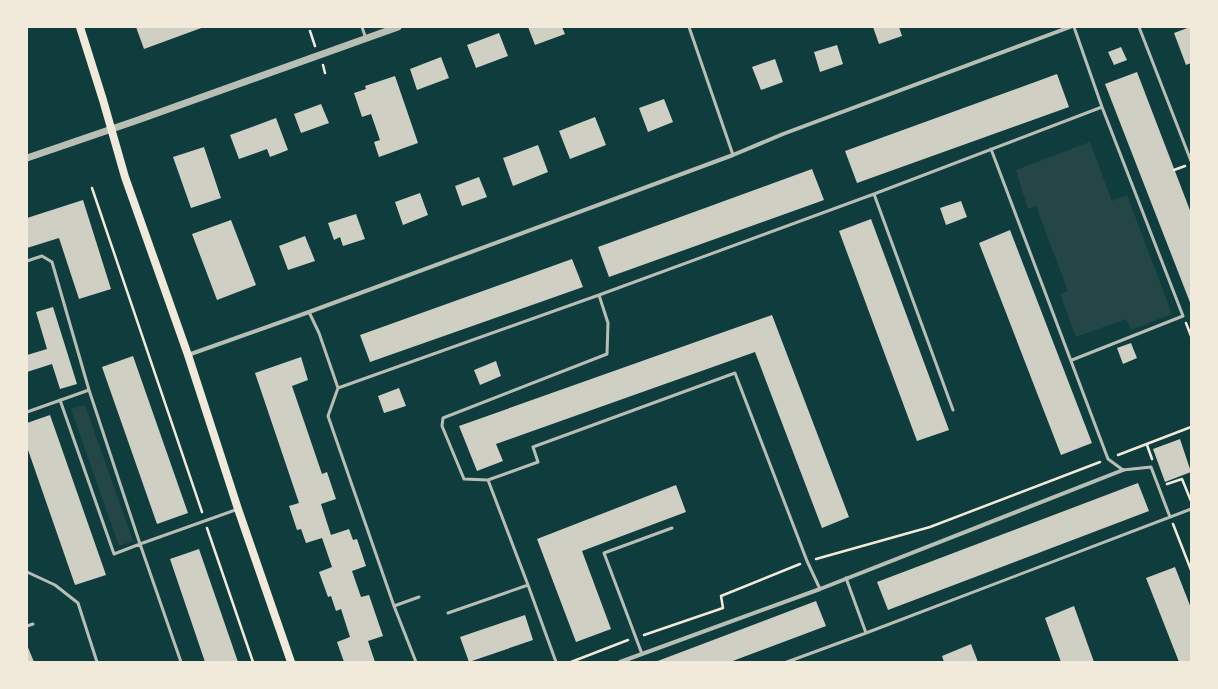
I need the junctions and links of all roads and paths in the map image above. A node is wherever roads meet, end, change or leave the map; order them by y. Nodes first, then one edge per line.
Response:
1 (80, 27) edge
2 (362, 27) edge
3 (398, 27) edge
4 (689, 27) edge
5 (1070, 27) edge
6 (1074, 27) edge
7 (1139, 27) edge
8 (366, 39) junction
9 (1102, 107) junction
10 (111, 129) junction
11 (991, 149) junction
12 (733, 155) junction
13 (27, 158) edge
14 (1191, 161) edge
15 (92, 188) dead end
16 (874, 194) junction
17 (27, 261) edge
18 (599, 295) junction
19 (309, 312) junction
20 (188, 355) junction
21 (1072, 360) junction
22 (338, 388) junction
23 (89, 390) junction
24 (60, 400) junction
25 (953, 410) dead end
26 (27, 412) edge
27 (1191, 427) edge
28 (1146, 445) junction
29 (1108, 459) junction
30 (1155, 465) dead end
31 (1123, 470) junction
32 (488, 480) junction
33 (1163, 486) dead end
34 (1185, 488) junction
35 (1191, 490) edge
36 (1191, 502) edge
37 (238, 509) junction
38 (1191, 510) edge
39 (1170, 517) junction
40 (205, 521) junction
41 (672, 528) dead end
42 (140, 544) junction
43 (807, 561) junction
44 (1191, 570) edge
45 (27, 572) edge
46 (846, 578) junction
47 (528, 585) junction
48 (820, 588) junction
49 (419, 597) dead end
50 (394, 606) junction
51 (448, 613) dead end
52 (33, 624) dead end
53 (27, 626) edge
54 (866, 633) junction
55 (636, 638) junction
56 (642, 654) junction
57 (98, 662) edge
58 (181, 662) edge
59 (253, 662) edge
60 (291, 662) edge
61 (416, 662) edge
62 (556, 662) edge
63 (571, 662) edge
64 (620, 662) edge
65 (787, 662) edge

1 - 10 main road
2 - 8 lane
3 - 8 street
4 - 12 lane
5 - 12 street
6 - 9 lane
7 - 14 lane
8 - 10 street
9 - 11 lane
9 - 21 lane
10 - 13 street
10 - 20 main road
11 - 16 lane
11 - 21 lane
12 - 19 street
15 - 40 path
16 - 18 lane
16 - 25 lane
17 - 23 lane
18 - 22 lane
18 - 32 lane
19 - 20 street
19 - 22 lane
20 - 37 main road
21 - 29 lane
22 - 50 lane
23 - 24 lane
23 - 42 lane
24 - 26 lane
24 - 42 lane
27 - 28 path
28 - 29 path
28 - 30 path
29 - 31 lane
29 - 43 path
31 - 39 lane
31 - 46 street
32 - 43 lane
32 - 47 lane
33 - 34 path
34 - 35 path
34 - 36 path
37 - 40 lane
37 - 60 main road
38 - 39 lane
39 - 44 path
39 - 54 lane
40 - 42 lane
40 - 59 path
41 - 55 lane
42 - 58 lane
43 - 48 lane
43 - 55 path
45 - 57 lane
46 - 48 street
46 - 54 lane
47 - 51 lane
47 - 62 lane
48 - 56 street
49 - 50 lane
50 - 61 lane
52 - 53 lane
54 - 65 lane
55 - 56 lane
55 - 63 path
56 - 64 street

